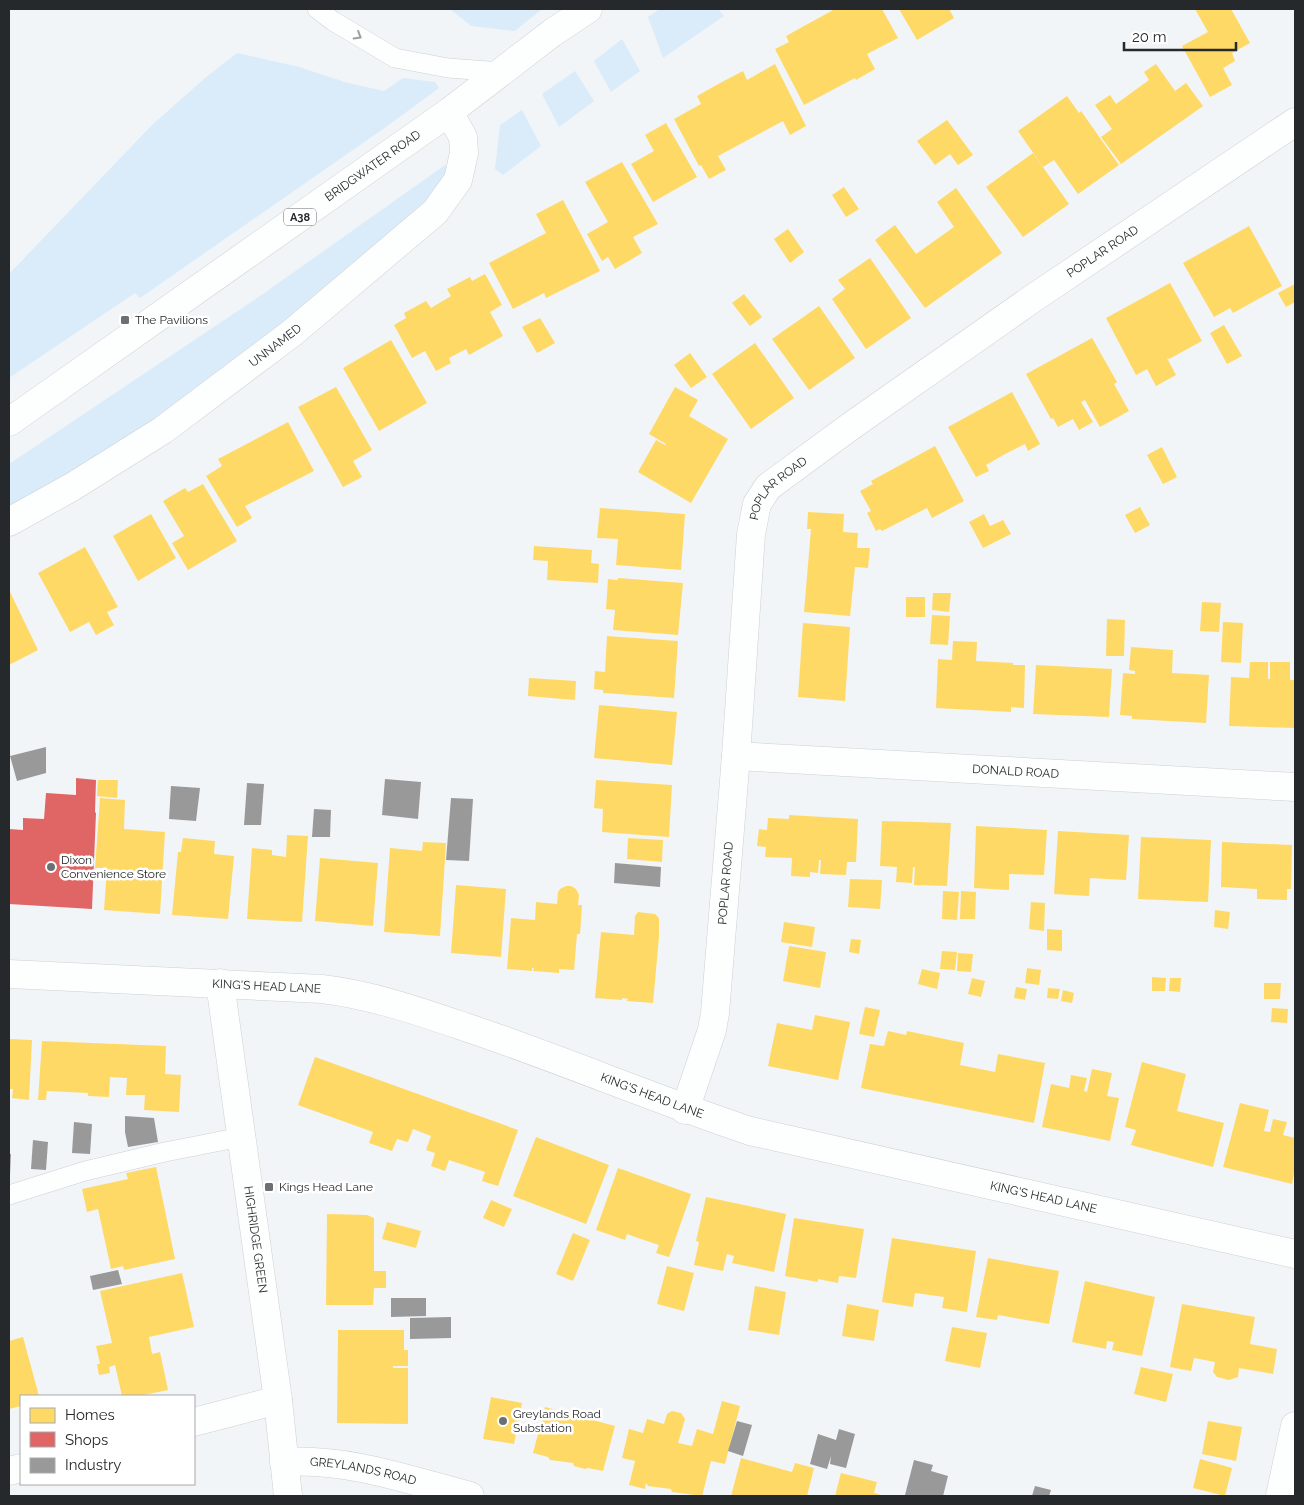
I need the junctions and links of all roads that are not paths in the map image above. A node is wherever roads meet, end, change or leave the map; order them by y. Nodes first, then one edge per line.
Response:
1 (317, 9) edge
2 (588, 9) edge
3 (502, 72) junction
4 (449, 112) junction
5 (1295, 122) edge
6 (9, 422) edge
7 (9, 522) edge
8 (736, 756) junction
9 (1295, 787) edge
10 (9, 974) edge
11 (220, 983) junction
12 (685, 1110) junction
13 (241, 1137) junction
14 (9, 1195) edge
15 (1295, 1254) edge
16 (278, 1400) junction
17 (195, 1422) edge
18 (1295, 1426) edge
19 (284, 1462) junction
20 (288, 1496) edge
21 (470, 1496) edge
22 (1280, 1496) edge

1 -> 3 lane
2 - 3 main road, BRIDGWATER ROAD / A38
3 - 4 main road, BRIDGWATER ROAD / A38
4 - 6 main road, BRIDGWATER ROAD / A38
4 - 7 main road, UNNAMED
5 - 8 main road, POPLAR ROAD
8 - 9 main road, DONALD ROAD
8 - 12 main road, POPLAR ROAD
10 - 11 main road, KING'S HEAD LANE
11 - 12 main road, KING'S HEAD LANE
11 - 13 main road, HIGHRIDGE GREEN
12 - 15 main road, KING'S HEAD LANE
13 - 14 lane
13 - 16 main road, HIGHRIDGE GREEN
16 - 17 main road
16 - 19 main road, HIGHRIDGE GREEN
18 - 22 main road
19 - 20 main road, HIGHRIDGE GREEN
19 - 21 main road, GREYLANDS ROAD

